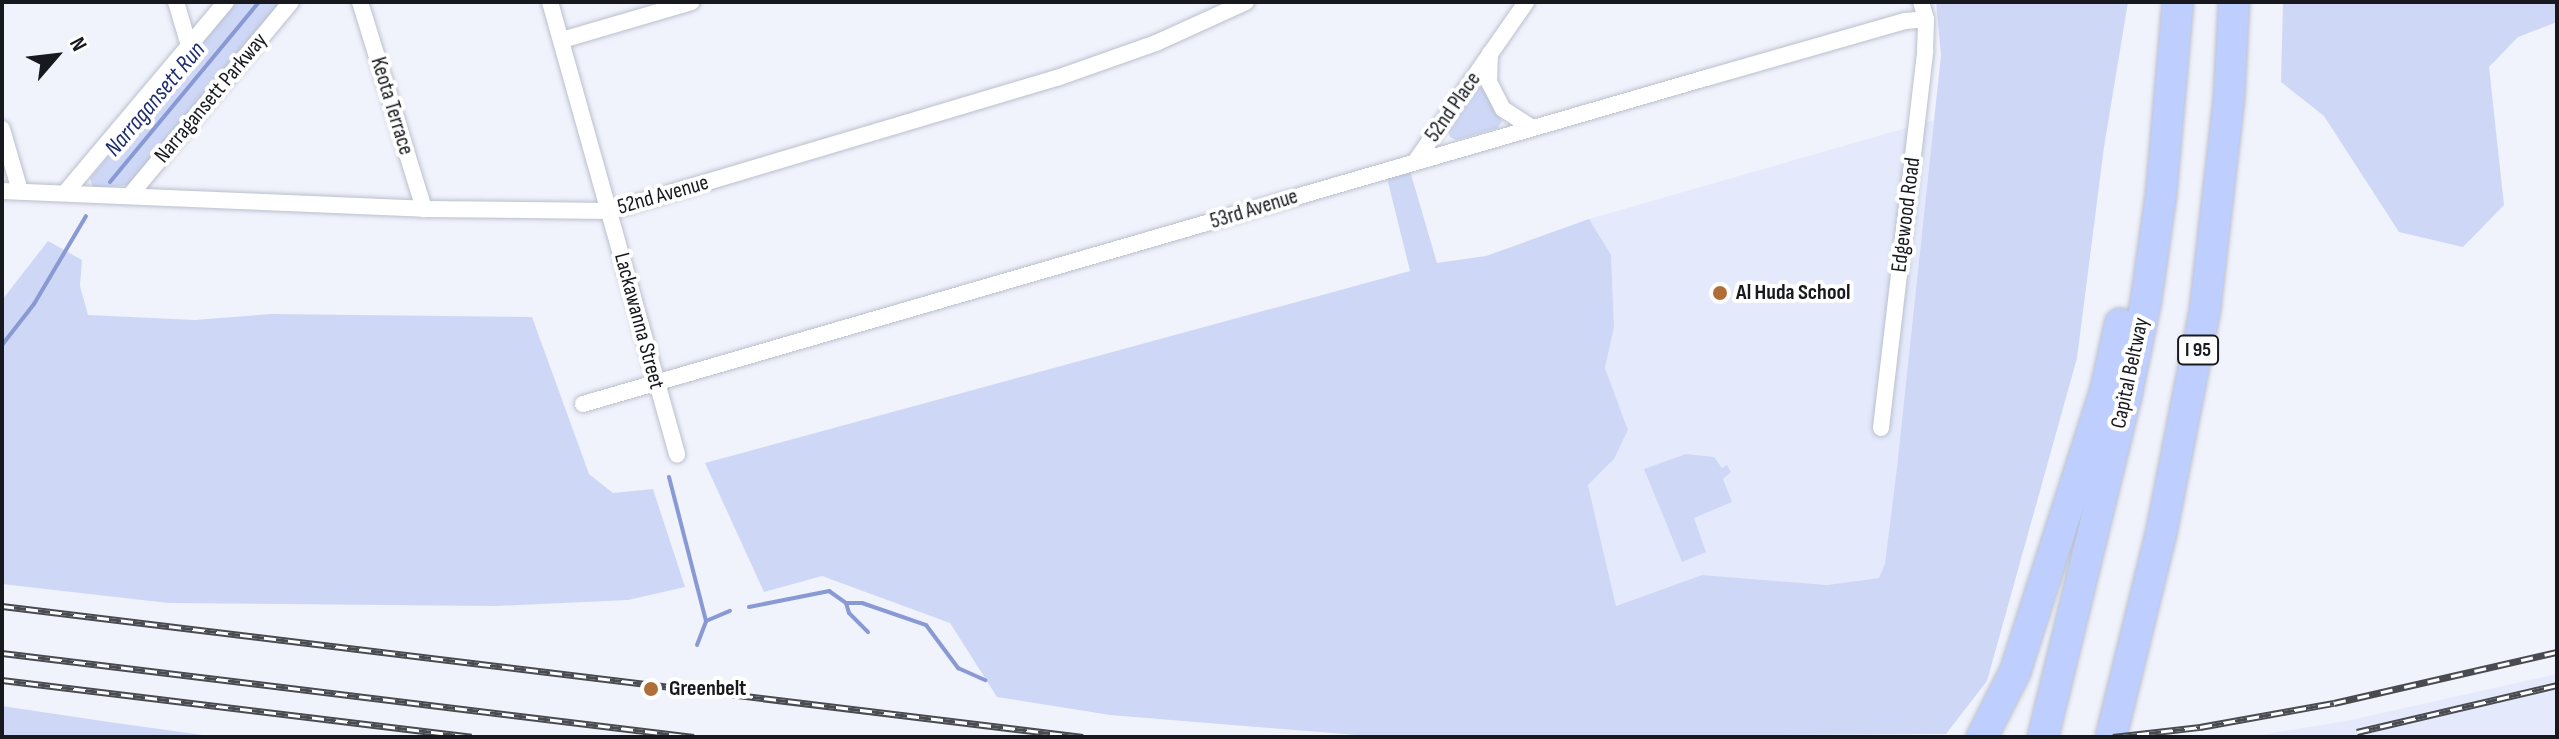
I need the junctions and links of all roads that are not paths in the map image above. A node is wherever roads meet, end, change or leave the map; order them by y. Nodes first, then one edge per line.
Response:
1 (176, 2) edge
2 (226, 2) edge
3 (291, 2) edge
4 (360, 2) edge
5 (550, 2) edge
6 (692, 2) edge
7 (1246, 2) edge
8 (1526, 2) edge
9 (1921, 2) edge
10 (2178, 2) edge
11 (2234, 2) edge
12 (1926, 19) junction
13 (562, 40) junction
14 (189, 46) junction
15 (1491, 52) junction
16 (2173, 59) junction
17 (1532, 128) junction
18 (2, 129) edge
19 (1415, 162) junction
20 (2, 191) edge
21 (20, 191) junction
22 (65, 193) junction
23 (131, 194) junction
24 (424, 209) junction
25 (610, 211) junction
26 (656, 383) junction
27 (583, 404) dead end
28 (1881, 428) dead end
29 (677, 455) dead end
30 (1982, 737) edge
31 (2043, 737) edge
32 (2111, 737) edge

1 - 14 street
2 - 14 street
3 - 23 street, Narragansett Parkway
4 - 24 street, Keota Terrace
5 - 13 street, Lackawanna Street
6 - 13 street
7 - 25 street, 52nd Avenue
8 - 15 street, 52nd Place
9 - 12 street, Edgewood Road
10 - 16 highway, Capital Beltway
11 - 32 highway, I 95
12 - 17 street, 53rd Avenue
12 - 28 street, Edgewood Road
13 - 25 street, Lackawanna Street
14 - 22 street
15 - 17 street, 52nd Place
15 - 19 street, 52nd Place
16 - 30 highway
16 - 31 highway, Capital Beltway
17 - 19 street, 53rd Avenue
18 - 21 street
19 - 26 street, 53rd Avenue
20 - 21 street, 52nd Avenue
21 - 22 street, 52nd Avenue
22 - 23 street, 52nd Avenue
23 - 24 street, 52nd Avenue
24 - 25 street, 52nd Avenue
25 - 26 street, Lackawanna Street
26 - 27 street, 53rd Avenue
26 - 29 street, Lackawanna Street

